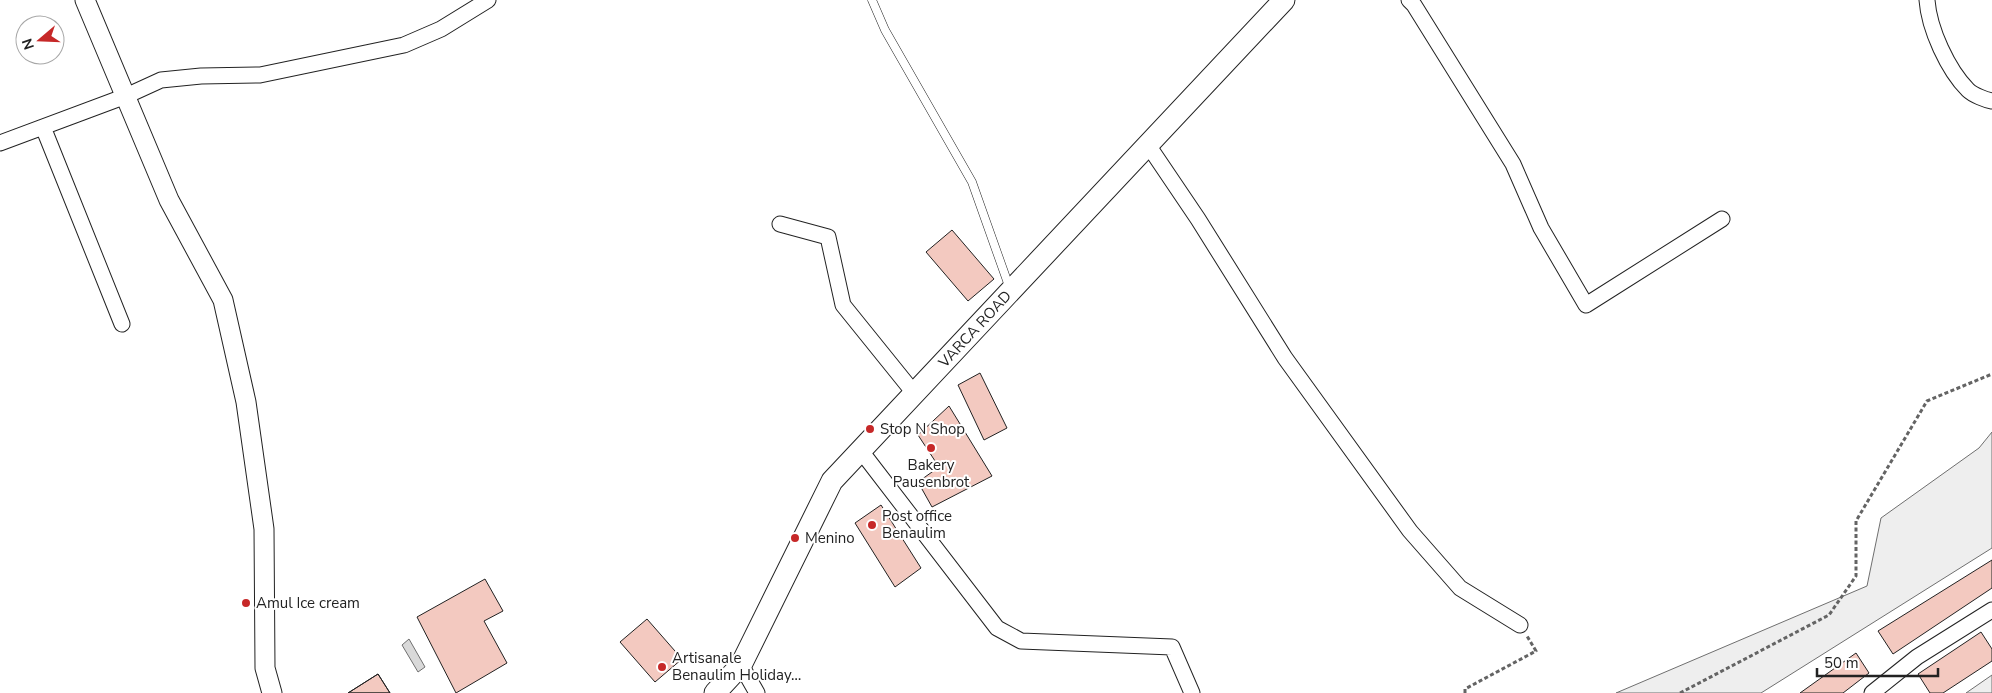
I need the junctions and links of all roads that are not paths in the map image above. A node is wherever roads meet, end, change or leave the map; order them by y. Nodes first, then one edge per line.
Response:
1 (85, 0) edge
2 (488, 0) edge
3 (872, 0) edge
4 (1284, 0) edge
5 (1409, 0) edge
6 (1927, 0) edge
7 (126, 96) junction
8 (1992, 101) edge
9 (43, 127) junction
10 (0, 143) edge
11 (1148, 145) junction
12 (1722, 219) dead end
13 (780, 224) dead end
14 (1011, 290) junction
15 (122, 324) dead end
16 (914, 393) junction
17 (861, 451) junction
18 (1992, 610) edge
19 (1520, 625) road end
20 (742, 666) junction
21 (272, 693) edge
22 (715, 693) edge
23 (757, 693) edge
24 (1192, 693) edge
25 (1872, 693) edge

1 - 7 street
2 - 7 street
3 - 14 lane
4 - 11 main road, VARCA ROAD
5 - 12 street
6 - 8 street
7 - 9 street
7 - 21 street
9 - 10 street
9 - 15 street
11 - 14 main road, VARCA ROAD
11 - 19 street
13 - 16 street
14 - 16 main road, VARCA ROAD
16 - 17 main road, VARCA ROAD
17 - 20 main road, VARCA ROAD
17 - 24 street
18 - 25 street
20 - 22 main road, VARCA ROAD
20 - 23 street

